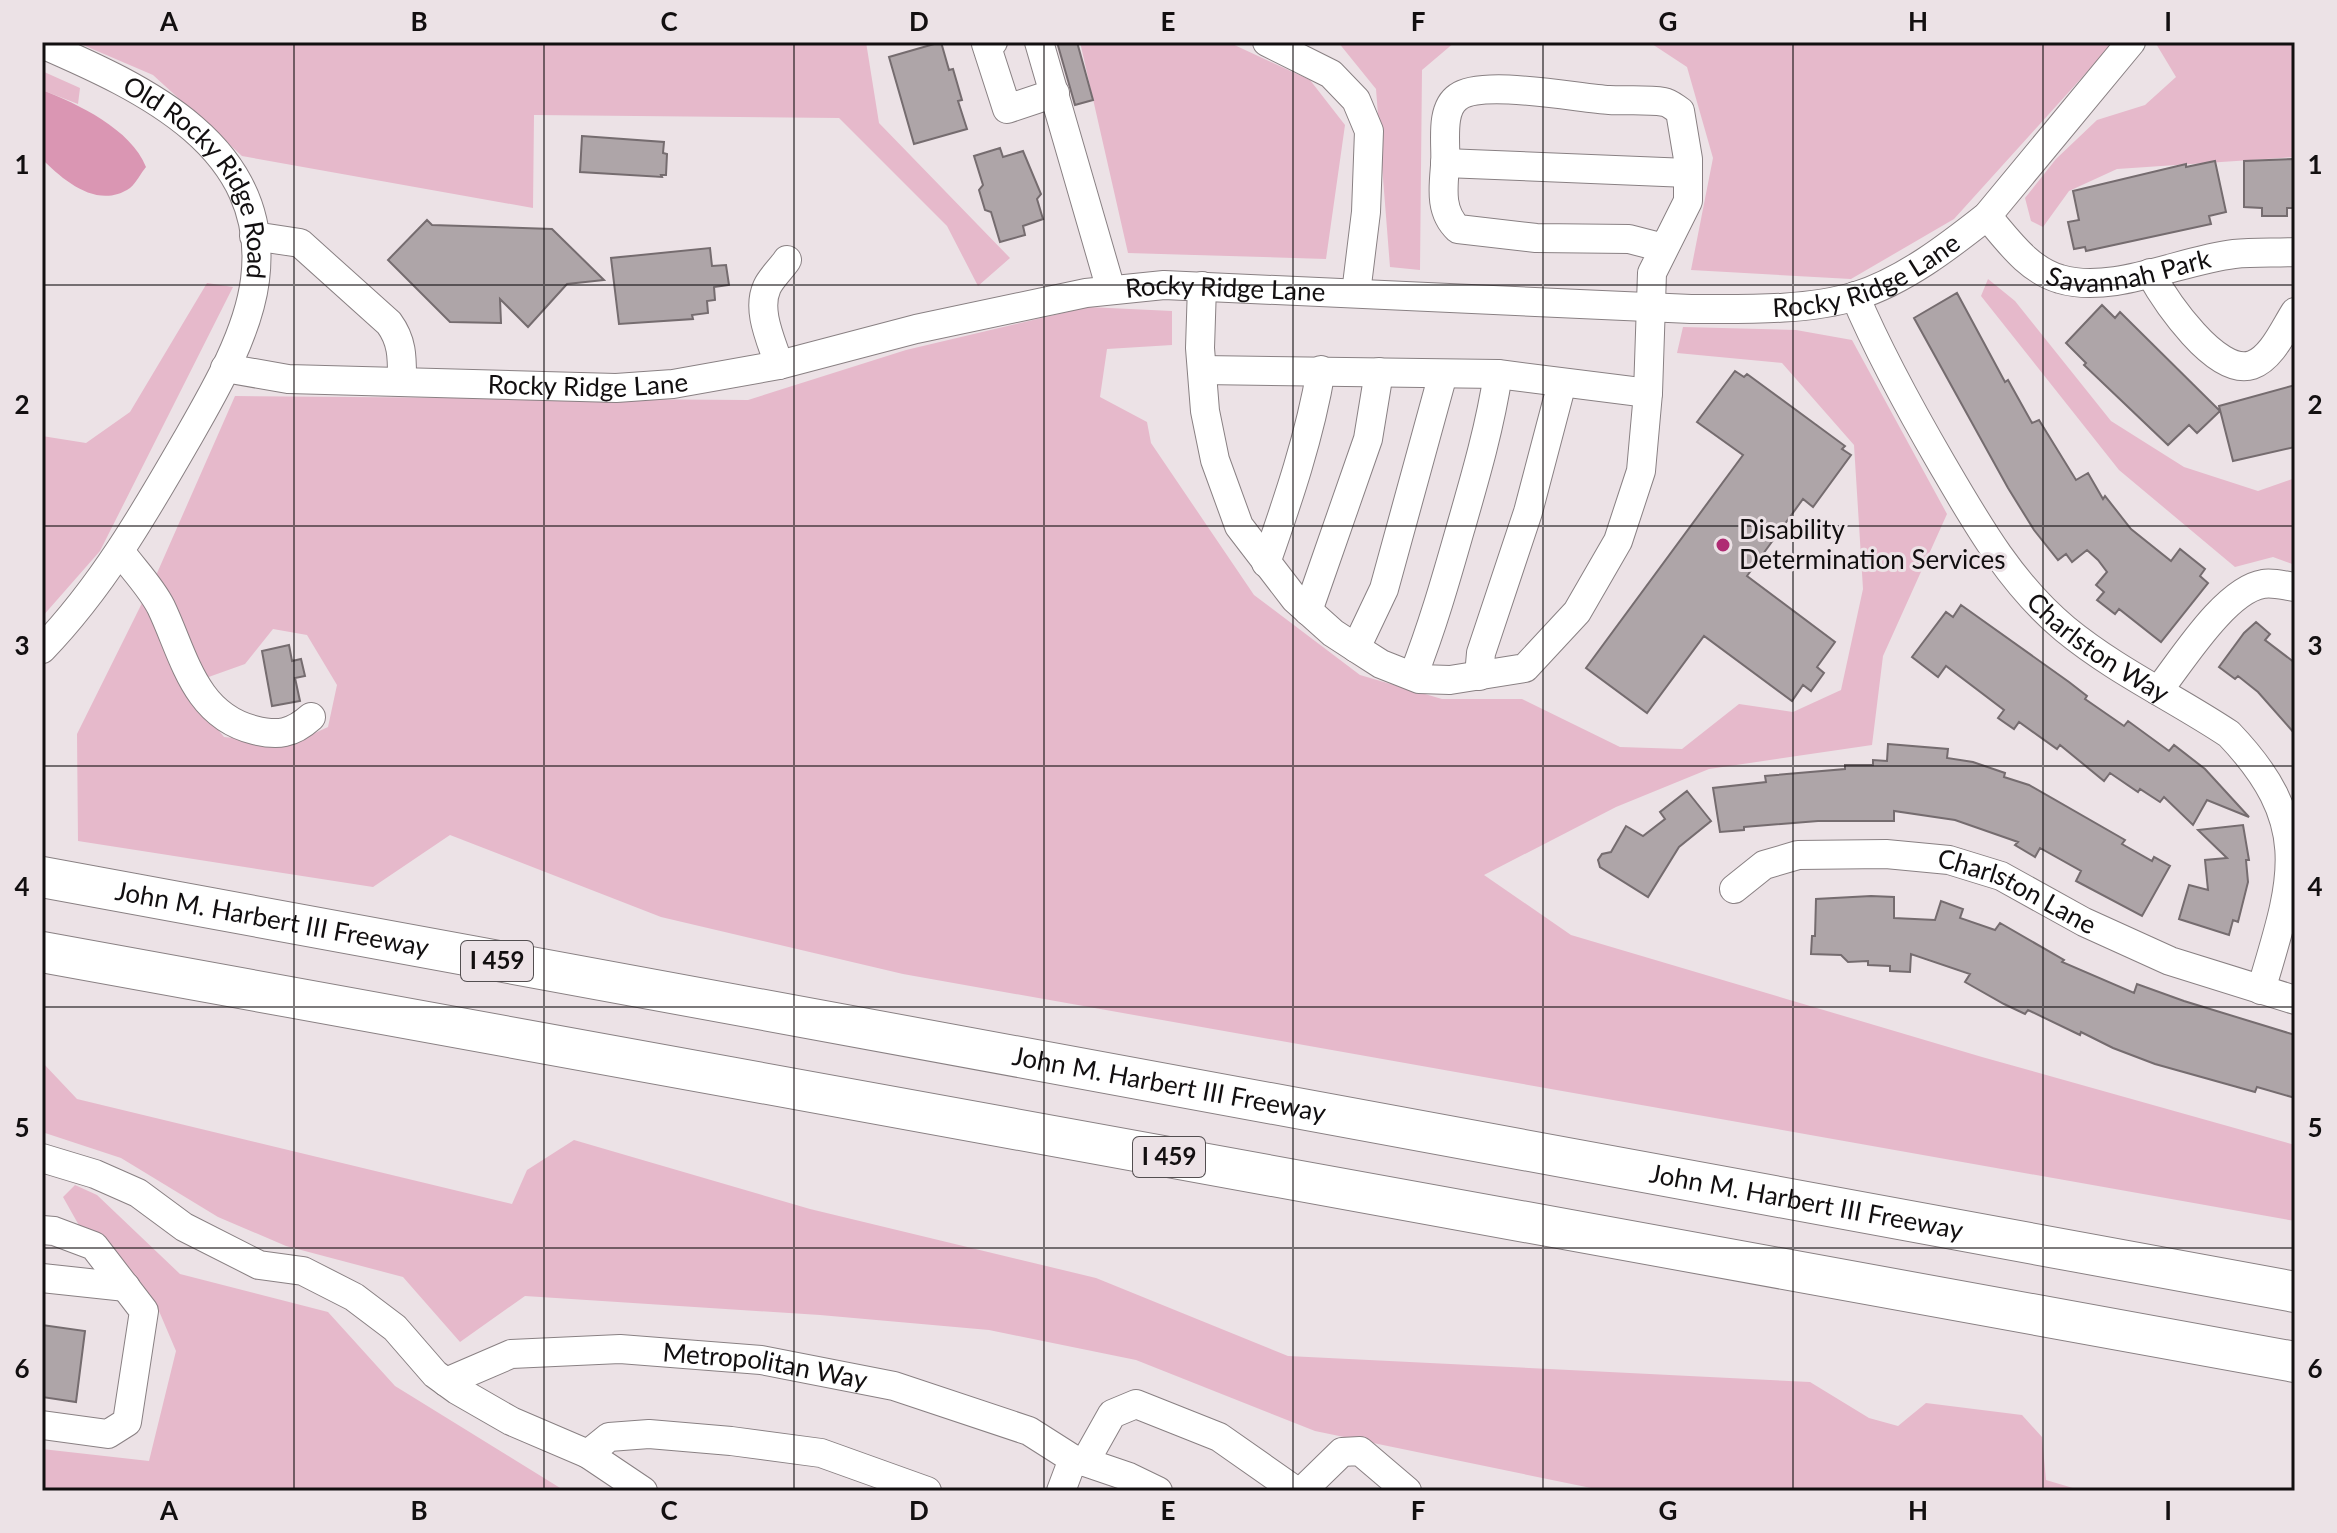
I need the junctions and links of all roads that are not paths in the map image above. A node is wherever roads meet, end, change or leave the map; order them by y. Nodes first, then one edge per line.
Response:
1 (993, 42) edge
2 (1039, 42) edge
3 (1267, 42) edge
4 (2131, 42) edge
5 (42, 44) edge
6 (1055, 93) junction
7 (1445, 163) junction
8 (1688, 173) junction
9 (1987, 216) junction
10 (254, 236) junction
11 (1664, 248) junction
12 (2295, 252) edge
13 (787, 260) dead end
14 (2150, 273) junction
15 (1202, 286) junction
16 (1111, 290) junction
17 (1356, 293) junction
18 (1855, 296) junction
19 (1652, 307) junction
20 (2295, 312) edge
21 (779, 365) junction
22 (225, 368) junction
23 (1202, 370) junction
24 (1321, 370) junction
25 (1379, 372) junction
26 (1443, 374) junction
27 (1498, 374) junction
28 (402, 382) junction
29 (1562, 383) junction
30 (1648, 393) junction
31 (120, 551) junction
32 (1266, 563) junction
33 (2295, 587) edge
34 (1308, 611) junction
35 (1356, 648) junction
36 (42, 649) edge
37 (1413, 676) junction
38 (1479, 676) junction
39 (2158, 691) junction
40 (311, 717) dead end
41 (42, 877) edge
42 (1734, 889) dead end
43 (42, 952) edge
44 (2261, 990) junction
45 (2295, 1000) edge
46 (42, 1158) edge
47 (42, 1230) edge
48 (42, 1278) edge
49 (126, 1287) junction
50 (2295, 1292) edge
51 (2295, 1362) edge
52 (446, 1382) junction
53 (42, 1425) edge
54 (588, 1454) junction
55 (1087, 1470) edge
56 (643, 1491) edge
57 (927, 1491) edge
58 (1061, 1491) edge
59 (1158, 1491) edge
60 (1296, 1491) edge
61 (1302, 1491) edge
62 (1407, 1491) edge

1 - 6 street
2 - 6 street
3 - 17 street
4 - 9 street, Rocky Ridge Lane
5 - 10 street, Old Rocky Ridge Road
6 - 16 street
7 - 8 street
7 - 8 street
7 - 11 street
8 - 11 street
9 - 14 street, Savannah Park
9 - 18 street, Rocky Ridge Lane
10 - 22 street, Old Rocky Ridge Road
10 - 28 street
11 - 19 street
12 - 14 street, Savannah Park
13 - 21 street
14 - 20 street
15 - 16 street, Rocky Ridge Lane
15 - 17 street, Rocky Ridge Lane
15 - 23 street
16 - 21 street, Rocky Ridge Lane
17 - 19 street, Rocky Ridge Lane
18 - 19 street, Rocky Ridge Lane
18 - 39 street, Charlston Way
19 - 30 street
21 - 28 street, Rocky Ridge Lane
22 - 28 street, Rocky Ridge Lane
22 - 31 street, Old Rocky Ridge Road
23 - 24 street
23 - 32 street
24 - 25 street
24 - 32 street
25 - 26 street
25 - 34 street
26 - 27 street
26 - 35 street
27 - 29 street
27 - 37 street
29 - 30 street
29 - 38 street
30 - 38 street
31 - 36 street, Old Rocky Ridge Road
31 - 40 street
32 - 34 street
33 - 39 street
34 - 35 street
35 - 37 street
37 - 38 street
39 - 44 street, Charlston Way
41 - 50 highway, John M. Harbert III Freeway / I 459
42 - 44 street, Charlston Lane
43 - 51 highway, I 459
44 - 45 street, Charlston Lane
46 - 52 street
47 - 49 street
48 - 49 street
49 - 53 street
52 - 54 street
52 - 55 street, Metropolitan Way
54 - 56 street
54 - 57 street
55 - 58 street
55 - 59 street, Metropolitan Way
55 - 60 street
61 - 62 street

